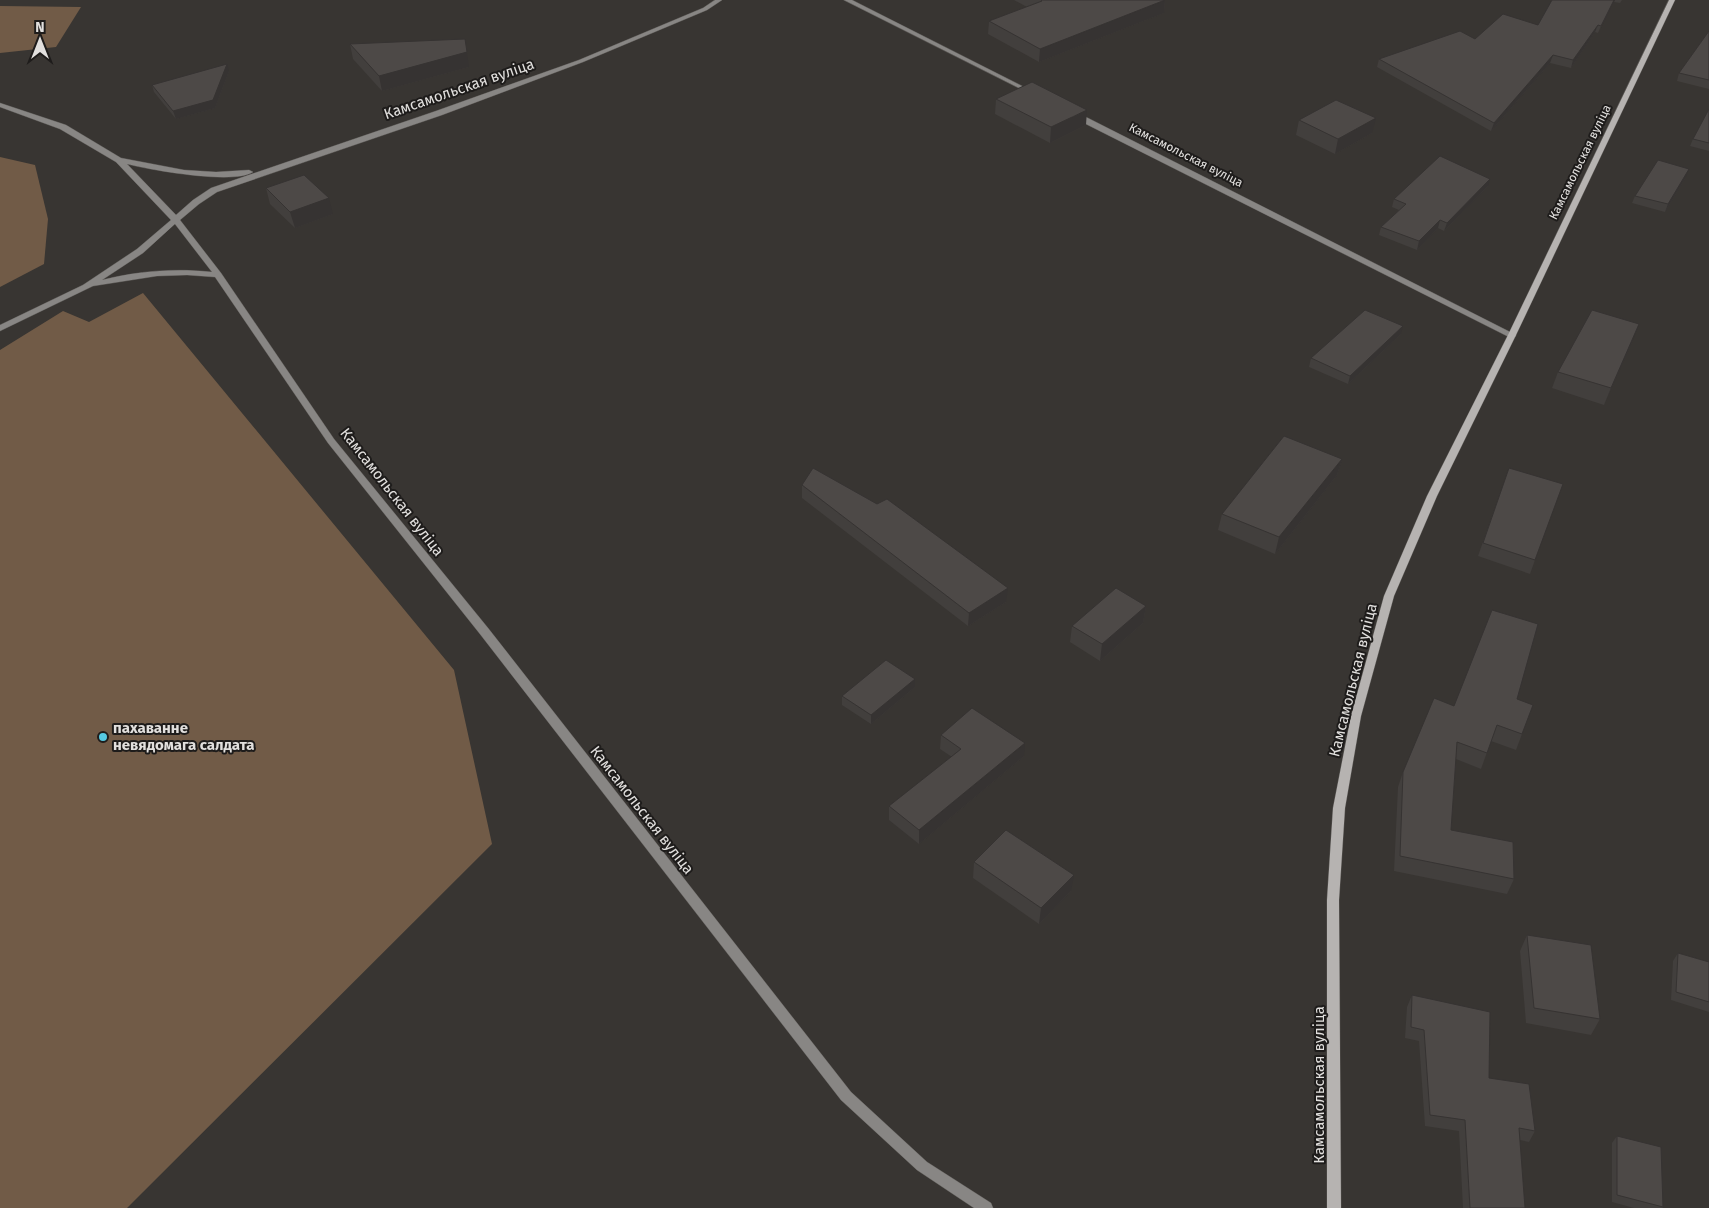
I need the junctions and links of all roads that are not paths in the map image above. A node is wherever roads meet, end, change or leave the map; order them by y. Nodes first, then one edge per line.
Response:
1 (719, 0) edge
2 (847, 0) edge
3 (1672, 0) edge
4 (1037, 96) edge
5 (0, 105) edge
6 (1063, 109) edge
7 (119, 160) junction
8 (272, 169) junction
9 (176, 220) junction
10 (218, 275) junction
11 (86, 287) junction
12 (0, 328) edge
13 (1512, 335) junction
14 (986, 1208) edge
15 (1334, 1208) edge

1 - 8 street, Камсамольская вуліца
2 - 4 street
3 - 13 street, Камсамольская вуліца
5 - 7 street
6 - 13 street, Камсамольская вуліца
7 - 8 street
7 - 9 street
8 - 9 street, Камсамольская вуліца
9 - 10 street, Камсамольская вуліца
9 - 11 street
10 - 11 street
10 - 14 street, Камсамольская вуліца
11 - 12 street
13 - 15 street, Камсамольская вуліца

